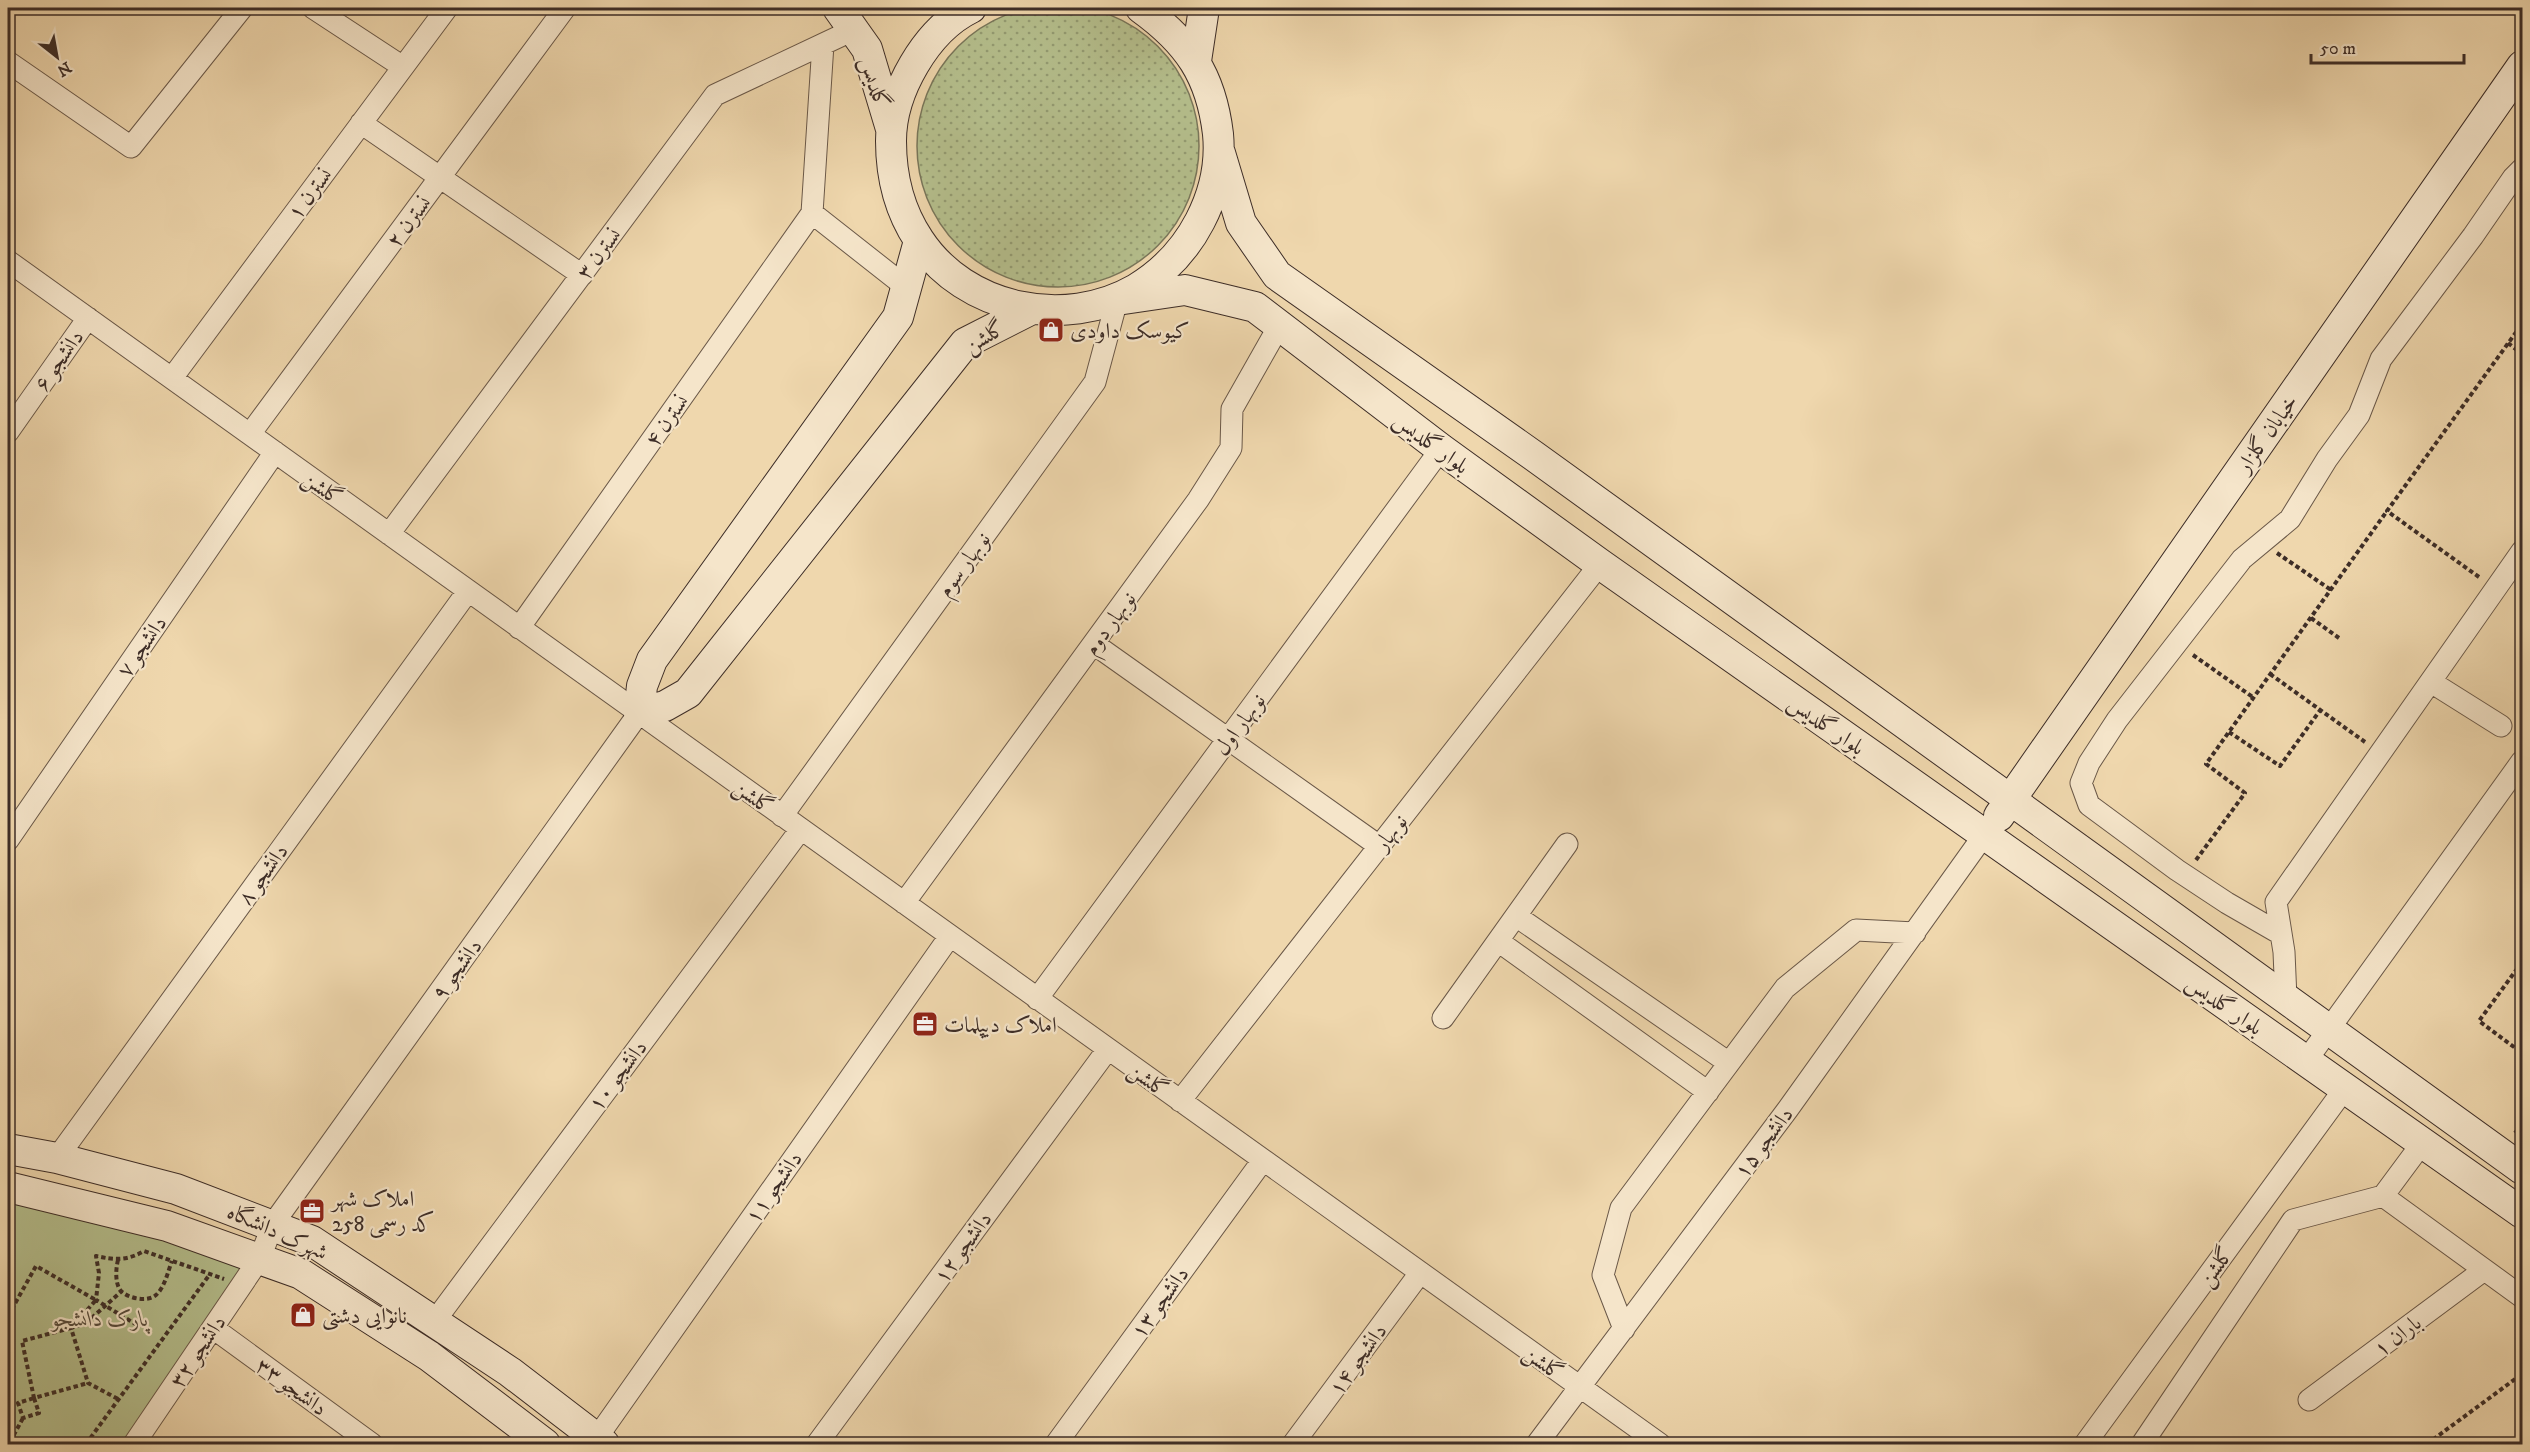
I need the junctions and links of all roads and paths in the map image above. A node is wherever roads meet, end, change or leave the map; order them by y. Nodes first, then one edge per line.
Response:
1 (242, 8) edge
2 (313, 8) edge
3 (447, 8) edge
4 (565, 8) edge
5 (971, 8) edge
6 (1141, 8) edge
7 (1204, 8) edge
8 (845, 19) edge
9 (823, 44) junction
10 (1196, 61) junction
11 (8, 62) edge
12 (403, 67) junction
13 (2518, 76) edge
14 (361, 123) junction
15 (891, 129) junction
16 (1220, 153) junction
17 (2523, 169) edge
18 (441, 177) junction
19 (812, 213) junction
20 (919, 241) junction
21 (8, 261) edge
22 (582, 275) junction
23 (906, 286) junction
24 (1117, 300) junction
25 (1030, 310) junction
26 (88, 318) junction
27 (2523, 324) edge
28 (1280, 326) junction
29 (2508, 343) junction
30 (2523, 354) edge
31 (172, 378) junction
32 (8, 432) edge
33 (250, 434) junction
34 (1441, 449) junction
35 (274, 452) junction
36 (2387, 511) junction
37 (389, 534) junction
38 (2262, 543) junction
39 (1661, 548) junction
40 (2523, 551) edge
41 (1600, 564) junction
42 (1630, 585) junction
43 (2496, 589) junction
44 (2331, 590) junction
45 (468, 591) junction
46 (2311, 618) junction
47 (519, 627) junction
48 (2339, 638) dead end
49 (1094, 644) junction
50 (2176, 644) junction
51 (2270, 674) junction
52 (2431, 682) junction
53 (2254, 698) junction
54 (2321, 709) junction
55 (639, 713) junction
56 (2502, 726) dead end
57 (2229, 732) junction
58 (1228, 739) junction
59 (2380, 753) junction
60 (2523, 761) edge
61 (2011, 800) junction
62 (782, 816) junction
63 (801, 829) junction
64 (1984, 835) junction
65 (8, 840) edge
66 (1568, 844) dead end
67 (1379, 846) junction
68 (2185, 875) junction
69 (904, 903) junction
70 (1516, 916) junction
71 (1915, 933) junction
72 (2279, 933) junction
73 (950, 936) junction
74 (1498, 941) junction
75 (2523, 962) edge
76 (1037, 999) junction
77 (2286, 999) junction
78 (1443, 1018) dead end
79 (2329, 1030) junction
80 (1108, 1049) junction
81 (2523, 1053) edge
82 (2306, 1061) junction
83 (1729, 1063) junction
84 (2344, 1088) junction
85 (1708, 1092) junction
86 (1180, 1101) junction
87 (2423, 1142) junction
88 (8, 1149) edge
89 (57, 1158) junction
90 (1263, 1160) junction
91 (2523, 1169) edge
92 (8, 1187) edge
93 (2383, 1197) junction
94 (2523, 1213) edge
95 (273, 1224) junction
96 (260, 1258) junction
97 (118, 1260) junction
98 (172, 1261) junction
99 (2484, 1270) junction
100 (1420, 1273) junction
101 (210, 1274) junction
102 (242, 1285) junction
103 (122, 1292) junction
104 (2523, 1297) edge
105 (96, 1300) junction
106 (106, 1306) junction
107 (8, 1316) edge
108 (434, 1322) junction
109 (86, 1323) junction
110 (137, 1325) dead end
111 (71, 1328) junction
112 (213, 1328) junction
113 (1624, 1329) junction
114 (2523, 1374) edge
115 (88, 1383) junction
116 (1580, 1387) junction
117 (34, 1398) junction
118 (120, 1400) junction
119 (2309, 1400) dead end
120 (23, 1418) junction
121 (600, 1442) edge
122 (10, 1443) edge
123 (86, 1444) edge
124 (134, 1444) edge
125 (372, 1444) edge
126 (545, 1444) edge
127 (817, 1444) edge
128 (1056, 1444) edge
129 (1293, 1444) edge
130 (1537, 1444) edge
131 (1660, 1444) edge
132 (2085, 1444) edge
133 (2142, 1444) edge
134 (2427, 1444) edge

1 - 11 street
2 - 12 street
3 - 12 street, نسترن ۱
4 - 18 street, نسترن ۲
5 - 15 main road
6 - 10 main road
7 - 10 main road
8 - 9 street, نسترن ۳
8 - 15 main road, گلدیس
9 - 19 street
9 - 22 street, نسترن ۳
10 - 16 main road
12 - 14 street, نسترن ۱
13 - 61 main road, خیابان گلزار
14 - 18 street
14 - 31 street, نسترن ۱
15 - 20 main road
16 - 24 main road
16 - 39 main road, بلوار گلدیس
17 - 38 street
18 - 22 street
18 - 33 street, نسترن ۲
19 - 23 street
19 - 47 street, نسترن ۴
20 - 23 main road
20 - 25 main road
21 - 26 street, گلشن
22 - 37 street, نسترن ۳
23 - 55 main road
24 - 25 main road
24 - 28 main road, بلوار گلدیس
24 - 62 street, نوبهار سوم
25 - 55 main road, گلشن
26 - 31 street, گلشن
26 - 32 street, دانشجو ۶
27 - 29 path
28 - 34 main road, بلوار گلدیس
28 - 49 street, نوبهار دوم
29 - 30 path
29 - 36 path
31 - 33 street, گلشن
33 - 35 street, گلشن
34 - 41 main road, بلوار گلدیس
34 - 58 street, نوبهار اول
35 - 37 street, گلشن
35 - 65 street, دانشجو ۷
36 - 43 path
36 - 44 path
37 - 45 street, گلشن
38 - 44 path
38 - 50 street
39 - 42 main road
39 - 61 main road, بلوار گلدیس
40 - 43 street
41 - 42 main road, بلوار گلدیس
41 - 67 street, نوبهار
42 - 64 main road, بلوار گلدیس
43 - 52 street
44 - 46 path
45 - 47 street, گلشن
45 - 89 street, دانشجو ۸
46 - 48 path
46 - 51 path
47 - 55 street, گلشن
49 - 58 street
49 - 69 street, نوبهار دوم
50 - 53 path
50 - 68 street
51 - 53 path
51 - 54 path
52 - 56 street
52 - 59 street
53 - 57 path
54 - 57 path
54 - 59 path
55 - 62 street, گلشن
55 - 95 street, دانشجو ۹
57 - 68 path
58 - 67 street
58 - 76 street, نوبهار اول
59 - 72 street
60 - 79 street
61 - 64 main road, خیابان گلزار
61 - 77 main road, بلوار گلدیس
62 - 63 street, گلشن
63 - 69 street, گلشن
63 - 108 street, دانشجو ۱۰
64 - 71 street, دانشجو ۱۵
64 - 82 main road, بلوار گلدیس
66 - 70 street
67 - 86 street, نوبهار
68 - 72 street
69 - 73 street, گلشن
70 - 74 street
70 - 83 street
71 - 83 street
71 - 113 street, دانشجو ۱۵
72 - 77 street
73 - 76 street, گلشن
73 - 121 street, دانشجو ۱۱
74 - 78 street
74 - 85 street
75 - 81 path
76 - 80 street, گلشن
77 - 79 main road, بلوار گلدیس
79 - 82 street
79 - 91 main road, بلوار گلدیس
80 - 86 street, گلشن
80 - 127 street, دانشجو ۱۲
82 - 84 main road, بلوار گلدیس
83 - 85 street
84 - 87 main road, بلوار گلدیس
84 - 132 street, گلشن
85 - 113 street
86 - 90 street, گلشن
87 - 93 street
87 - 94 main road, بلوار گلدیس
88 - 89 main road, شهرک دانشگاه
89 - 95 main road, شهرک دانشگاه
90 - 100 street, گلشن
90 - 128 street, دانشجو ۱۳
92 - 96 main road, شهرک دانشگاه
93 - 99 street
93 - 133 street
95 - 96 street, دانشجو ۹
95 - 108 main road, شهرک دانشگاه
96 - 102 street, دانشجو ۳۲
96 - 126 main road, شهرک دانشگاه
97 - 98 path
97 - 103 path
97 - 105 path
98 - 101 path
98 - 103 path
99 - 104 street
99 - 119 street, باران ۱
100 - 116 street, گلشن
100 - 129 street, دانشجو ۱۴
101 - 102 path
101 - 118 path
102 - 112 street, دانشجو ۳۲
103 - 106 path
105 - 106 path
105 - 107 path
105 - 109 path
106 - 109 path
106 - 110 path
108 - 121 main road, شهرک دانشگاه
109 - 111 path
111 - 115 path
111 - 117 path
112 - 124 street, دانشجو ۳۲
112 - 125 street, دانشجو ۳۳
113 - 116 street, دانشجو ۱۵
114 - 134 path
115 - 117 path
115 - 118 path
116 - 130 street, دانشجو ۱۵
116 - 131 street, گلشن
117 - 120 path
117 - 120 path
118 - 123 path
120 - 122 path

